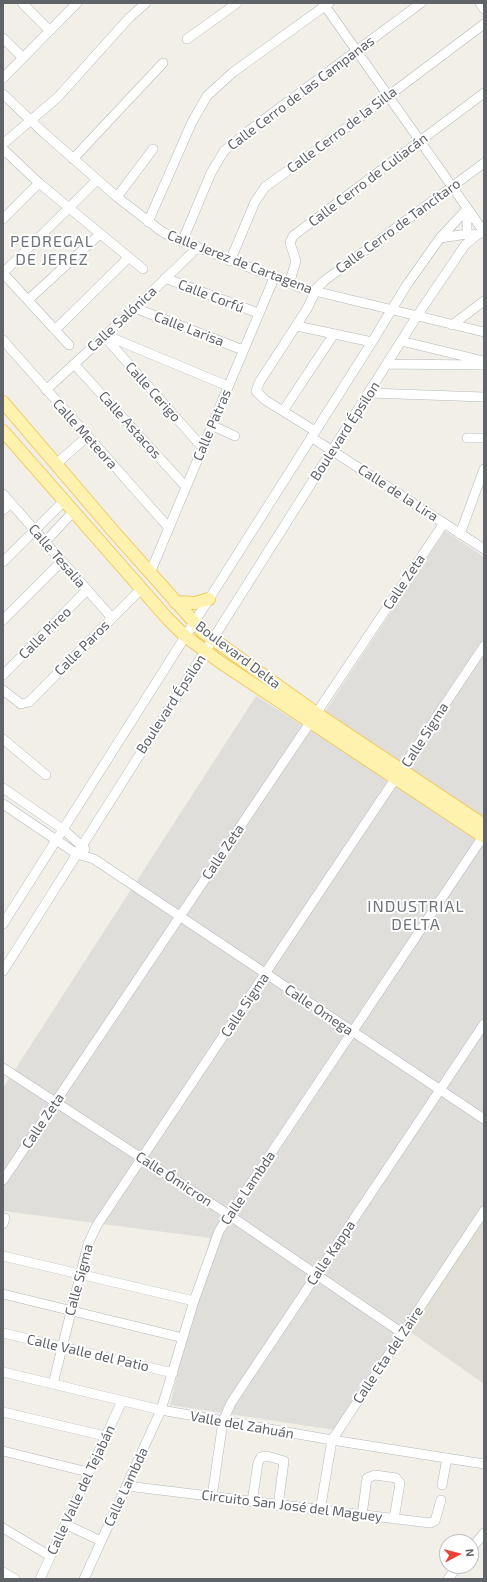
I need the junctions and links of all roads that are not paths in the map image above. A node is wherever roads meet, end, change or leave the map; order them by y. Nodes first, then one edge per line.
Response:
1 (22, 3) edge
2 (146, 3) edge
3 (237, 3) edge
4 (421, 3) edge
5 (480, 3) edge
6 (75, 4) edge
7 (326, 4) edge
8 (484, 9) edge
9 (484, 24) edge
10 (49, 30) junction
11 (3, 38) edge
12 (187, 39) dead end
13 (357, 50) junction
14 (22, 57) junction
15 (163, 63) dead end
16 (3, 78) edge
17 (484, 93) edge
18 (3, 94) edge
19 (388, 95) junction
20 (31, 121) junction
21 (421, 140) junction
22 (3, 144) edge
23 (3, 149) edge
24 (153, 149) dead end
25 (73, 159) junction
26 (484, 163) edge
27 (97, 180) junction
28 (40, 183) junction
29 (453, 186) junction
30 (117, 197) junction
31 (69, 208) junction
32 (467, 209) junction
33 (3, 219) edge
34 (148, 222) junction
35 (482, 232) edge
36 (100, 234) junction
37 (467, 234) junction
38 (440, 238) junction
39 (182, 242) junction
40 (197, 248) junction
41 (128, 258) junction
42 (230, 261) junction
43 (143, 269) dead end
44 (3, 273) edge
45 (165, 278) junction
46 (274, 278) junction
47 (289, 284) junction
48 (316, 292) junction
49 (28, 300) junction
50 (484, 301) edge
51 (135, 308) junction
52 (391, 310) junction
53 (258, 313) junction
54 (417, 316) junction
55 (452, 325) junction
56 (297, 326) junction
57 (55, 330) junction
58 (484, 332) edge
59 (334, 334) junction
60 (104, 336) junction
61 (3, 340) edge
62 (402, 341) junction
63 (372, 342) junction
64 (69, 344) dead end
65 (243, 350) junction
66 (484, 361) edge
67 (74, 364) junction
68 (387, 364) junction
69 (484, 365) edge
70 (228, 386) junction
71 (46, 390) junction
72 (369, 393) junction
73 (484, 397) edge
74 (3, 402) edge
75 (283, 411) junction
76 (211, 425) junction
77 (3, 431) edge
78 (313, 434) junction
79 (88, 436) junction
80 (234, 436) dead end
81 (467, 438) dead end
82 (484, 438) edge
83 (202, 447) junction
84 (332, 450) junction
85 (56, 464) junction
86 (484, 469) edge
87 (186, 487) junction
88 (3, 494) edge
89 (64, 501) junction
90 (11, 503) junction
91 (3, 510) edge
92 (74, 512) junction
93 (444, 523) junction
94 (169, 528) junction
95 (34, 530) junction
96 (114, 532) junction
97 (460, 534) junction
98 (45, 542) junction
99 (484, 549) edge
100 (3, 562) edge
101 (61, 562) junction
102 (150, 573) junction
103 (141, 589) junction
104 (86, 591) junction
105 (209, 599) junction
106 (175, 602) junction
107 (112, 618) junction
108 (3, 620) edge
109 (193, 622) junction
110 (185, 636) junction
111 (213, 640) junction
112 (484, 646) edge
113 (205, 652) junction
114 (3, 675) edge
115 (3, 690) edge
116 (313, 717) junction
117 (3, 739) edge
118 (399, 774) junction
119 (46, 775) dead end
120 (3, 788) edge
121 (3, 804) edge
122 (64, 830) junction
123 (484, 833) edge
124 (58, 840) junction
125 (83, 845) junction
126 (77, 854) junction
127 (94, 859) junction
128 (180, 917) junction
129 (3, 924) edge
130 (3, 971) edge
131 (266, 973) junction
132 (484, 1024) edge
133 (352, 1032) junction
134 (3, 1068) edge
135 (440, 1090) junction
136 (55, 1103) junction
137 (484, 1119) edge
138 (142, 1158) junction
139 (3, 1180) edge
140 (484, 1211) edge
141 (229, 1215) junction
142 (3, 1256) edge
143 (317, 1274) junction
144 (80, 1275) junction
145 (3, 1294) edge
146 (194, 1300) junction
147 (70, 1311) junction
148 (3, 1333) edge
149 (402, 1333) junction
150 (183, 1338) junction
151 (62, 1347) junction
152 (3, 1372) edge
153 (173, 1373) junction
154 (52, 1384) junction
155 (122, 1401) junction
156 (161, 1410) junction
157 (3, 1412) edge
158 (222, 1421) junction
159 (105, 1436) junction
160 (332, 1440) junction
161 (3, 1451) edge
162 (447, 1458) junction
163 (484, 1464) edge
164 (88, 1472) junction
165 (442, 1485) dead end
166 (127, 1486) junction
167 (212, 1497) junction
168 (441, 1500) dead end
169 (252, 1502) junction
170 (278, 1506) junction
171 (320, 1511) junction
172 (362, 1516) junction
173 (394, 1519) junction
174 (65, 1524) junction
175 (3, 1528) edge
176 (101, 1541) junction
177 (50, 1556) junction
178 (3, 1572) edge
179 (15, 1579) edge
180 (40, 1579) edge
181 (84, 1579) edge

1 - 10 street
2 - 20 street
3 - 12 street
4 - 13 street, Calle Cerro de las Campanas
5 - 8 street
6 - 10 street
7 - 13 street
7 - 34 street
9 - 19 street, Calle Cerro de la Silla
10 - 14 street
11 - 14 street
13 - 19 street
13 - 39 street, Calle Cerro de las Campanas
14 - 16 street
15 - 25 street
17 - 21 street, Calle Cerro de Culiacán
18 - 20 street, Calle Jerez de Cartagena
19 - 21 street
19 - 42 street, Calle Cerro de la Silla
20 - 22 street
20 - 25 street, Calle Jerez de Cartagena
21 - 29 street
21 - 47 street, Calle Cerro de Culiacán
23 - 28 street
24 - 30 street
25 - 27 street, Calle Jerez de Cartagena
26 - 29 street, Calle Cerro de Tancítaro
27 - 30 street, Calle Jerez de Cartagena
27 - 31 street
28 - 31 street
28 - 33 street
29 - 32 street
29 - 48 street, Calle Cerro de Tancítaro
30 - 34 street, Calle Jerez de Cartagena
31 - 36 street
31 - 44 street
32 - 35 street
32 - 37 street
32 - 38 street, Boulevard Épsilon
34 - 39 street, Calle Jerez de Cartagena
35 - 37 street
35 - 54 street, Boulevard Épsilon
36 - 41 street
36 - 49 street
37 - 38 street
38 - 52 street, Boulevard Épsilon
39 - 40 street, Calle Jerez de Cartagena
40 - 42 street, Calle Jerez de Cartagena
40 - 45 street, Calle Salónica
41 - 43 street
41 - 57 street
42 - 46 street, Calle Jerez de Cartagena
44 - 49 street
45 - 51 street, Calle Salónica
45 - 53 street, Calle Corfú
46 - 47 street, Calle Jerez de Cartagena
46 - 53 street, Calle Patras
47 - 48 street, Calle Jerez de Cartagena
48 - 52 street, Calle Jerez de Cartagena
48 - 56 street
49 - 57 street
50 - 55 street
51 - 60 street, Calle Salónica
51 - 65 street, Calle Larisa
52 - 54 street, Calle Jerez de Cartagena
52 - 63 street, Boulevard Épsilon
53 - 65 street, Calle Patras
54 - 55 street, Calle Jerez de Cartagena
54 - 62 street, Boulevard Épsilon
55 - 58 street, Calle Jerez de Cartagena
56 - 59 street
56 - 75 street, Calle de la Lira
57 - 64 street
59 - 63 street
59 - 75 street
60 - 67 street, Calle Salónica
60 - 70 street
60 - 83 street, Calle Cerigo
61 - 71 street, Calle Meteora
62 - 66 street
62 - 68 street, Boulevard Épsilon
63 - 78 street, Boulevard Épsilon
65 - 70 street, Calle Patras
67 - 71 street, Calle Salónica
67 - 87 street, Calle Astacos
68 - 69 street
68 - 72 street, Boulevard Épsilon
70 - 76 street, Calle Patras
71 - 79 street, Calle Meteora
72 - 73 street
72 - 84 street, Boulevard Épsilon
74 - 85 main road, Boulevard Delta
75 - 78 street, Calle de la Lira
76 - 80 street
76 - 83 street, Calle Patras
77 - 89 main road, Boulevard Delta
78 - 84 street, Calle de la Lira
78 - 105 street, Boulevard Épsilon
79 - 85 street
79 - 94 street, Calle Meteora
81 - 82 street
83 - 87 street, Calle Patras
84 - 93 street, Calle de la Lira
84 - 111 street, Boulevard Épsilon
85 - 96 main road, Boulevard Delta
86 - 97 street
87 - 94 street, Calle Patras
88 - 90 street, Calle Tesalia
89 - 92 main road, Boulevard Delta
89 - 95 street
89 - 96 main road
90 - 91 street
90 - 95 street, Calle Tesalia
92 - 98 street
92 - 103 main road, Boulevard Delta
93 - 97 street, Calle de la Lira
93 - 116 street, Calle Zeta
94 - 102 street, Calle Patras
95 - 98 street, Calle Tesalia
95 - 100 street
96 - 102 main road, Boulevard Delta
97 - 99 street, Calle de la Lira
98 - 101 street, Calle Tesalia
101 - 104 street, Calle Tesalia
101 - 108 street
102 - 106 main road, Boulevard Delta
103 - 107 street, Calle Paros
103 - 110 main road, Boulevard Delta
104 - 107 street, Calle Tesalia
104 - 114 street, Calle Pireo
105 - 106 main road
105 - 109 street, Boulevard Épsilon
106 - 109 main road, Boulevard Delta
107 - 115 street, Calle Paros
109 - 110 street, Boulevard Épsilon
109 - 111 main road, Boulevard Delta
110 - 113 main road, Boulevard Delta
110 - 122 street, Boulevard Épsilon
111 - 113 street, Boulevard Épsilon
111 - 116 main road, Boulevard Delta
112 - 118 street, Calle Sigma
113 - 116 main road, Boulevard Delta
113 - 125 street, Boulevard Épsilon
116 - 118 main road, Boulevard Delta
116 - 128 street, Calle Zeta
117 - 119 street
118 - 123 main road, Boulevard Delta
118 - 131 street, Calle Sigma
120 - 122 street, Calle Omega
121 - 124 street, Calle Omega
122 - 124 street, Boulevard Épsilon
122 - 125 street, Calle Omega
123 - 133 street, Calle Lambda
124 - 126 street, Calle Omega
124 - 129 street, Boulevard Épsilon
125 - 126 street, Boulevard Épsilon
125 - 127 street, Calle Omega
126 - 127 street, Calle Omega
126 - 130 street, Boulevard Épsilon
127 - 128 street, Calle Omega
128 - 131 street, Calle Omega
128 - 136 street, Calle Zeta
131 - 133 street, Calle Omega
131 - 138 street, Calle Sigma
132 - 135 street, Calle Kappa
133 - 135 street, Calle Omega
133 - 141 street, Calle Lambda
134 - 136 street, Calle Ómicron
135 - 137 street, Calle Omega
135 - 143 street, Calle Kappa
136 - 138 street, Calle Ómicron
136 - 139 street, Calle Zeta
138 - 141 street, Calle Ómicron
138 - 144 street, Calle Sigma
140 - 149 street, Calle Eta del Zaire
141 - 143 street, Calle Ómicron
141 - 146 street, Calle Lambda
142 - 144 street
143 - 149 street, Calle Ómicron
143 - 158 street, Calle Kappa
144 - 146 street
144 - 147 street, Calle Sigma
145 - 147 street
146 - 150 street, Calle Lambda
147 - 150 street
147 - 151 street, Calle Sigma
148 - 151 street, Calle Valle del Patio
149 - 160 street, Calle Eta del Zaire
150 - 153 street, Calle Lambda
151 - 153 street, Calle Valle del Patio
151 - 154 street, Calle Sigma
152 - 154 street, Valle del Zahuán
153 - 156 street, Calle Lambda
154 - 155 street, Valle del Zahuán
155 - 156 street, Valle del Zahuán
155 - 159 street, Calle Valle del Tejabán
156 - 158 street, Valle del Zahuán
156 - 166 street, Calle Lambda
157 - 159 street
158 - 160 street, Valle del Zahuán
158 - 167 street, Calle Kappa
159 - 164 street, Calle Valle del Tejabán
160 - 162 street, Valle del Zahuán
160 - 171 street, Calle Eta del Zaire
161 - 164 street
162 - 163 street, Valle del Zahuán
162 - 165 street
164 - 174 street, Calle Valle del Tejabán
166 - 167 street, Circuito San José del Maguey
166 - 176 street, Calle Lambda
167 - 169 street, Circuito San José del Maguey
168 - 173 street, Circuito San José del Maguey
169 - 170 street, Circuito San José del Maguey
169 - 170 street
170 - 171 street, Circuito San José del Maguey
171 - 172 street, Circuito San José del Maguey
172 - 173 street, Circuito San José del Maguey
172 - 173 street
174 - 176 street
174 - 177 street, Calle Valle del Tejabán
175 - 177 street
176 - 181 street, Calle Lambda
177 - 180 street, Calle Valle del Tejabán
178 - 179 street

